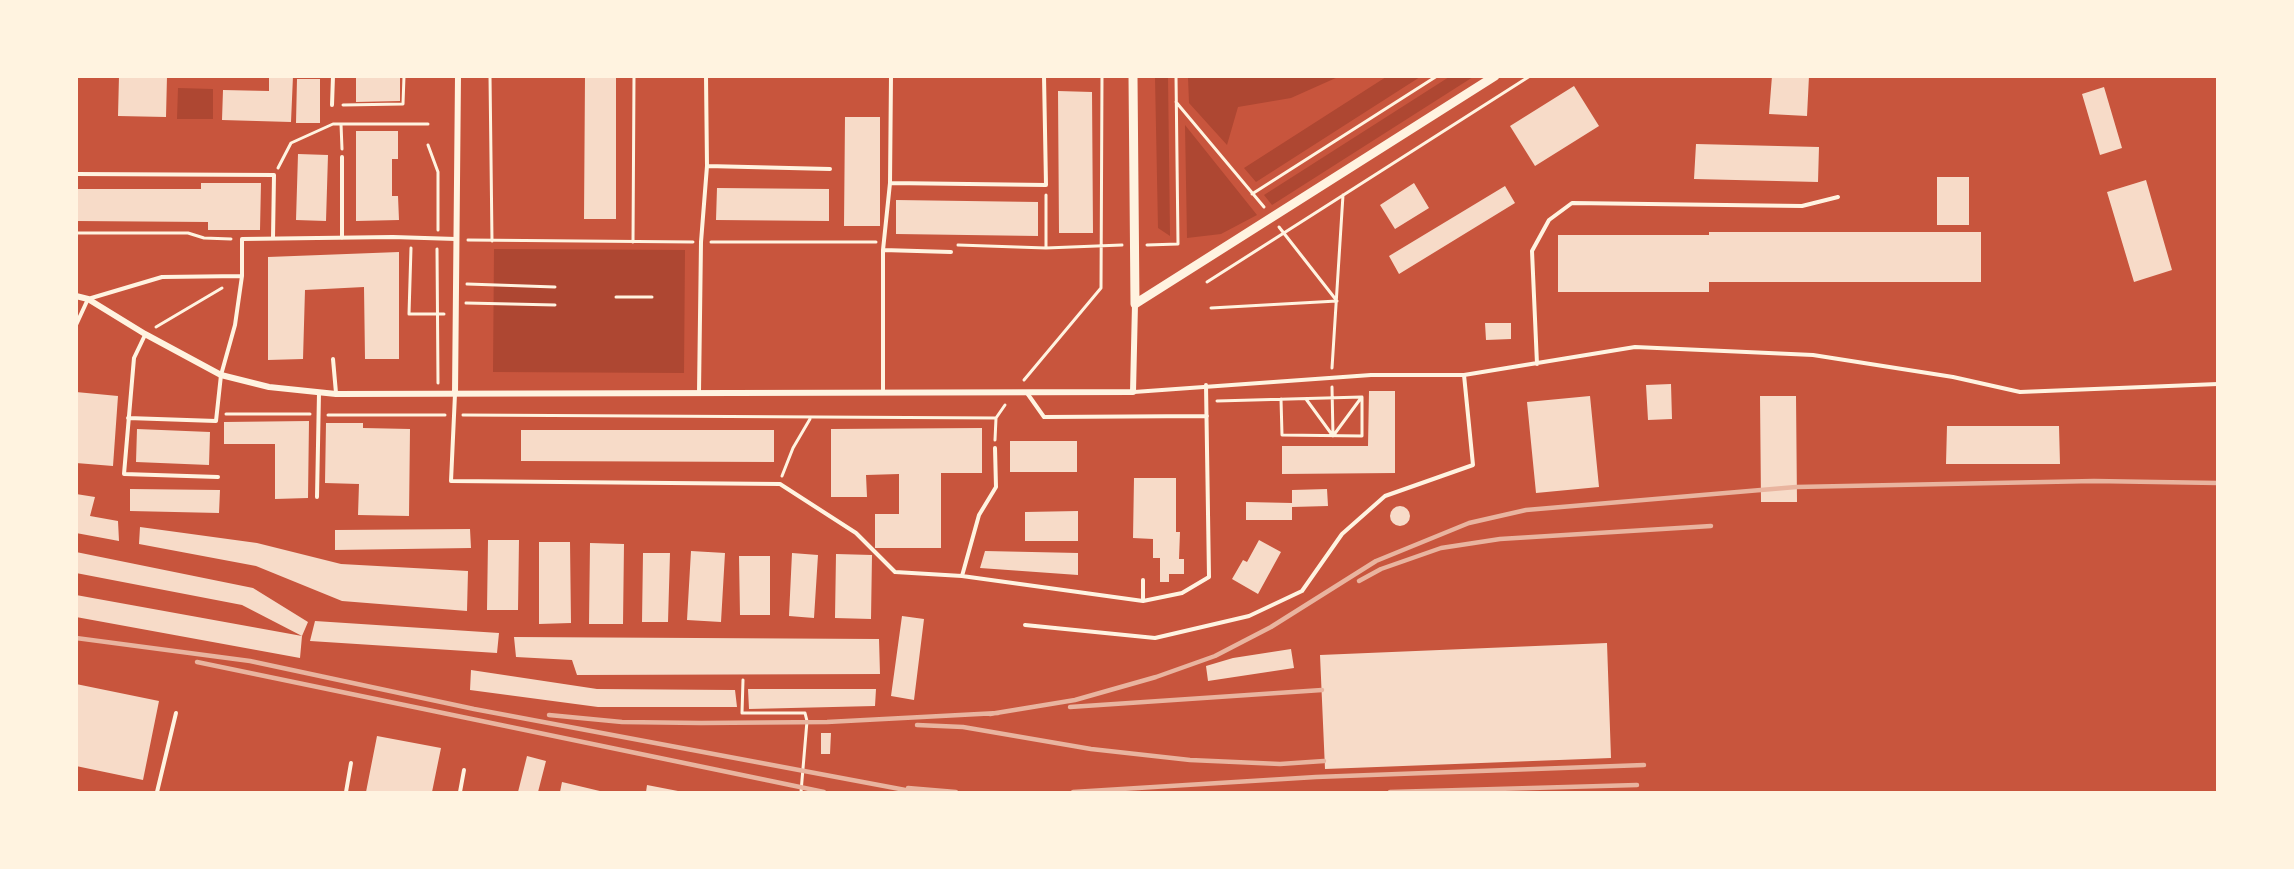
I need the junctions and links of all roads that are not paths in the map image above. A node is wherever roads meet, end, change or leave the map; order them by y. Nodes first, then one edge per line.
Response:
1 (333, 76) edge
2 (458, 76) edge
3 (706, 76) edge
4 (891, 76) edge
5 (1044, 76) edge
6 (1132, 76) edge
7 (1495, 76) edge
8 (332, 105) road end
9 (342, 157) road end
10 (707, 166) junction
11 (830, 169) dead end
12 (76, 174) edge
13 (890, 183) junction
14 (1838, 197) dead end
15 (273, 238) junction
16 (342, 238) junction
17 (456, 239) junction
18 (883, 250) junction
19 (951, 252) dead end
20 (242, 276) junction
21 (76, 296) edge
22 (88, 299) junction
23 (1135, 304) junction
24 (76, 325) edge
25 (145, 334) junction
26 (333, 359) dead end
27 (1537, 364) junction
28 (221, 375) junction
29 (1464, 375) junction
30 (2217, 384) edge
31 (1206, 385) junction
32 (319, 392) junction
33 (699, 392) junction
34 (1026, 392) junction
35 (1133, 392) junction
36 (884, 393) junction
37 (336, 394) junction
38 (454, 394) junction
39 (1207, 416) junction
40 (128, 418) junction
41 (995, 448) road end
42 (218, 477) dead end
43 (317, 497) dead end
44 (962, 576) junction
45 (1143, 580) dead end
46 (1143, 601) junction
47 (1025, 625) dead end
48 (176, 713) dead end
49 (351, 763) dead end
50 (464, 770) dead end
51 (157, 792) edge
52 (346, 792) edge
53 (460, 792) edge

1 - 8 lane
2 - 17 street
3 - 10 lane
4 - 13 lane
5 - 13 lane
6 - 23 street
7 - 23 street
9 - 16 lane
10 - 11 lane
10 - 33 lane
12 - 15 lane
13 - 18 lane
14 - 27 lane
15 - 16 lane
15 - 20 lane
16 - 17 lane
17 - 38 street
18 - 19 lane
18 - 36 lane
20 - 22 lane
20 - 28 lane
21 - 22 street
22 - 24 lane
22 - 25 street
23 - 35 street
25 - 28 street
25 - 40 lane
26 - 37 lane
27 - 29 lane
27 - 30 lane
28 - 32 street
28 - 40 lane
29 - 31 lane
29 - 47 lane
31 - 35 lane
31 - 39 lane
32 - 37 street
32 - 43 lane
33 - 36 street
33 - 38 street
34 - 35 street
34 - 36 street
34 - 39 lane
37 - 38 street
38 - 44 lane
39 - 46 lane
40 - 42 lane
41 - 44 lane
44 - 46 lane
45 - 46 lane
48 - 51 lane
49 - 52 lane
50 - 53 lane

